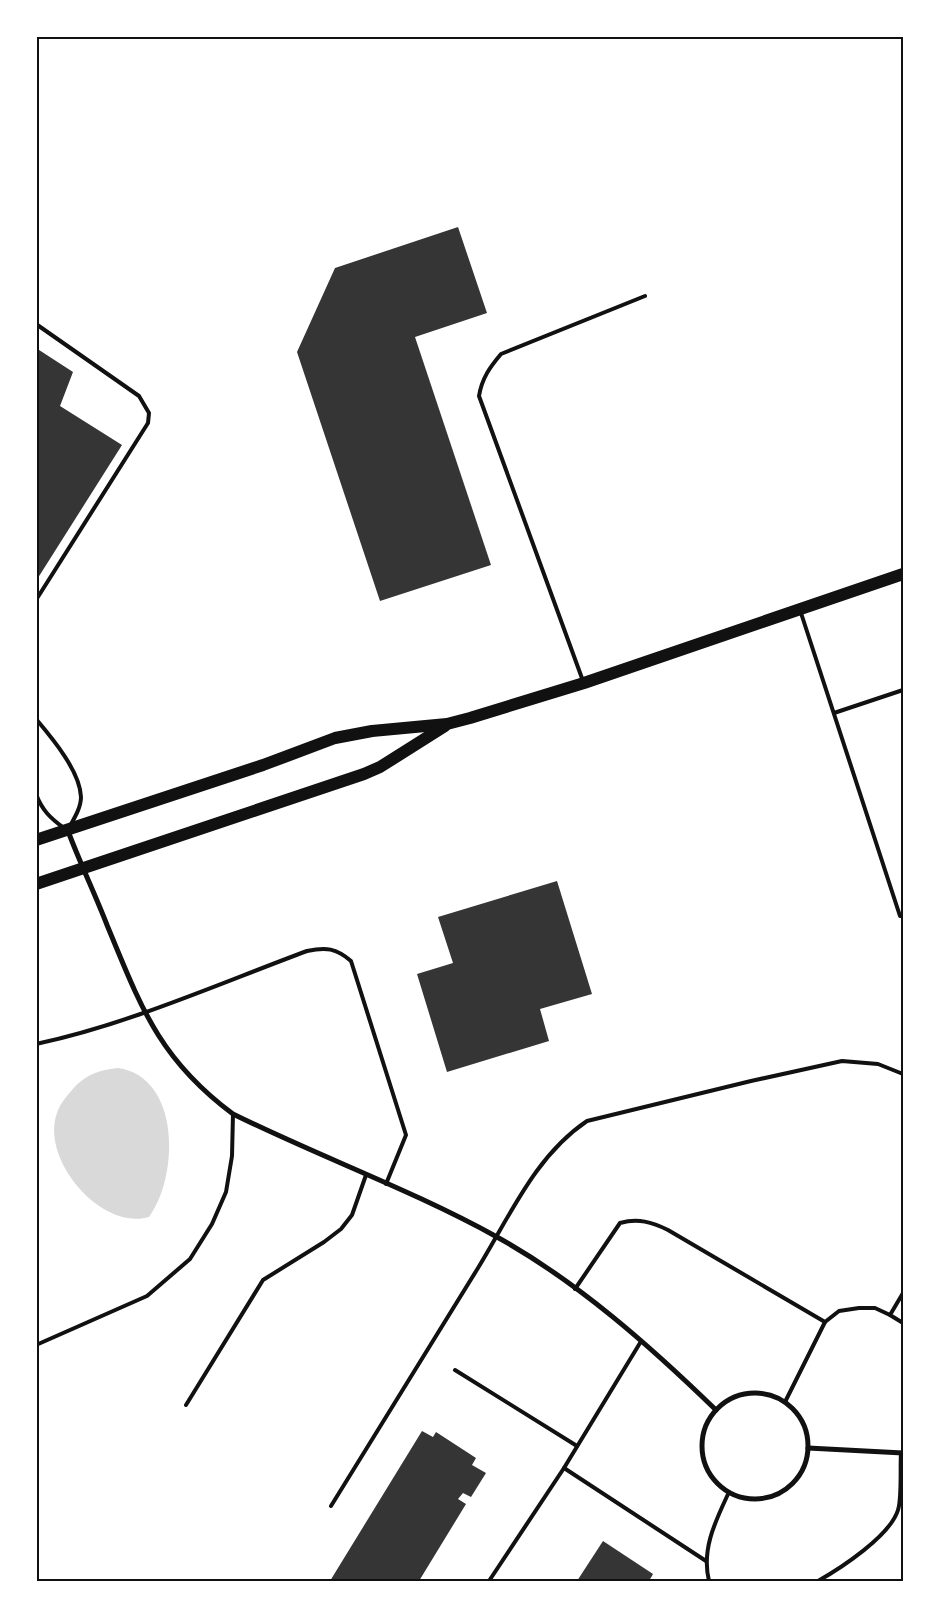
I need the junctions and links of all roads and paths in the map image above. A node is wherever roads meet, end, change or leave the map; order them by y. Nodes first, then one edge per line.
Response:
1 (645, 296) dead end
2 (36, 324) edge
3 (903, 574) edge
4 (36, 600) edge
5 (800, 610) junction
6 (584, 683) junction
7 (903, 690) edge
8 (834, 713) junction
9 (36, 719) edge
10 (447, 724) junction
11 (36, 794) edge
12 (68, 830) junction
13 (36, 840) edge
14 (82, 869) junction
15 (36, 884) edge
16 (903, 915) edge
17 (144, 1012) junction
18 (36, 1044) edge
19 (903, 1074) edge
20 (233, 1114) junction
21 (366, 1175) junction
22 (386, 1184) junction
23 (498, 1237) junction
24 (575, 1289) junction
25 (903, 1294) edge
26 (890, 1315) junction
27 (825, 1322) junction
28 (903, 1323) edge
29 (640, 1343) junction
30 (36, 1345) edge
31 (455, 1370) dead end
32 (785, 1402) junction
33 (186, 1405) dead end
34 (716, 1410) junction
35 (577, 1446) junction
36 (808, 1448) junction
37 (902, 1453) edge
38 (564, 1468) junction
39 (729, 1492) junction
40 (331, 1506) dead end
41 (901, 1510) edge
42 (706, 1561) junction
43 (489, 1581) edge
44 (709, 1581) edge
45 (818, 1581) edge

1 - 6 lane
2 - 4 lane
3 - 5 main road
5 - 6 main road
5 - 8 lane
6 - 10 main road
7 - 8 lane
8 - 16 lane
9 - 12 lane
10 - 12 main road
10 - 14 main road
11 - 12 lane
12 - 13 main road
12 - 14 street
14 - 15 main road
14 - 17 street
17 - 18 lane
17 - 20 street
17 - 22 lane
19 - 23 lane
20 - 21 street
20 - 30 lane
21 - 22 street
21 - 33 lane
22 - 23 street
23 - 24 street
23 - 40 lane
24 - 27 lane
24 - 29 street
25 - 26 lane
26 - 27 lane
26 - 28 lane
27 - 32 lane
29 - 34 street
29 - 35 lane
31 - 35 lane
32 - 34 street
32 - 36 street
34 - 39 street
35 - 38 lane
36 - 37 street
36 - 39 street
37 - 41 lane
38 - 42 lane
38 - 43 lane
39 - 42 lane
41 - 45 lane
42 - 44 lane

